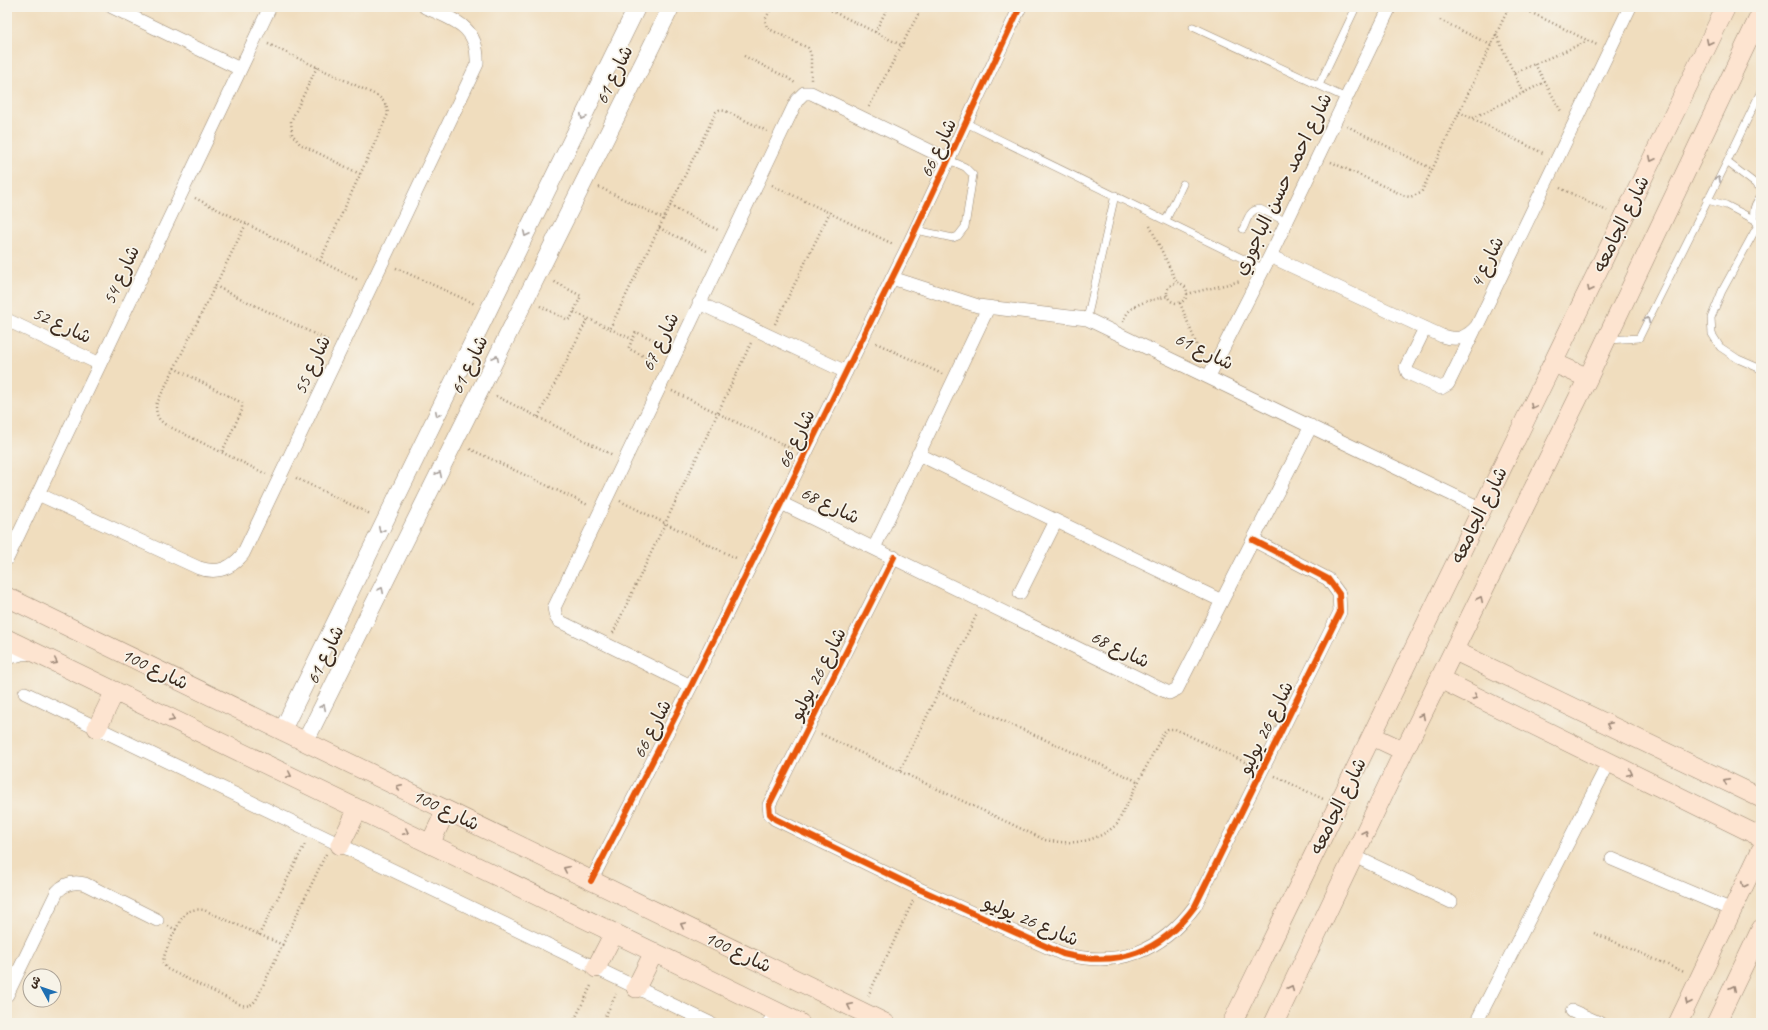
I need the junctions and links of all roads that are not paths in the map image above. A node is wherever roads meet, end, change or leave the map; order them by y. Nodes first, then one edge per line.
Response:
1 (112, 7) edge
2 (270, 7) edge
3 (425, 7) edge
4 (637, 7) edge
5 (671, 7) edge
6 (1020, 7) edge
7 (1356, 7) edge
8 (1390, 7) edge
9 (1630, 7) edge
10 (1726, 7) edge
11 (1761, 13) edge
12 (1193, 26) dead end
13 (240, 69) junction
14 (1319, 85) junction
15 (1761, 91) edge
16 (1346, 98) junction
17 (966, 123) junction
18 (948, 160) junction
19 (1727, 162) junction
20 (1183, 184) dead end
21 (1761, 188) edge
22 (1115, 195) junction
23 (1761, 196) edge
24 (1707, 200) junction
25 (1166, 220) junction
26 (1287, 222) junction
27 (1758, 224) edge
28 (1243, 229) dead end
29 (916, 230) junction
30 (1270, 256) junction
31 (1262, 273) junction
32 (892, 278) junction
33 (699, 303) junction
34 (988, 308) junction
35 (1088, 319) junction
36 (7, 320) edge
37 (1477, 326) junction
38 (1425, 328) junction
39 (1605, 340) junction
40 (1554, 362) junction
41 (100, 364) junction
42 (1761, 369) edge
43 (846, 372) junction
44 (1209, 376) junction
45 (1588, 378) junction
46 (1311, 426) junction
47 (918, 454) junction
48 (38, 494) junction
49 (781, 503) junction
50 (1482, 509) junction
51 (1056, 521) junction
52 (1253, 540) junction
53 (874, 548) junction
54 (894, 557) junction
55 (7, 559) edge
56 (1020, 593) dead end
57 (7, 597) edge
58 (1222, 601) junction
59 (7, 639) edge
60 (32, 651) junction
61 (1455, 651) junction
62 (7, 656) edge
63 (1440, 679) junction
64 (691, 686) junction
65 (115, 691) junction
66 (26, 693) dead end
67 (97, 728) junction
68 (282, 731) junction
69 (1372, 736) junction
70 (305, 742) junction
71 (1404, 751) junction
72 (1609, 762) junction
73 (1761, 798) edge
74 (358, 809) junction
75 (446, 810) junction
76 (1761, 837) edge
77 (336, 843) junction
78 (430, 844) junction
79 (1761, 850) edge
80 (1354, 856) junction
81 (1612, 859) dead end
82 (591, 881) junction
83 (1451, 902) dead end
84 (1732, 910) junction
85 (158, 920) dead end
86 (1761, 929) edge
87 (614, 933) junction
88 (654, 952) junction
89 (598, 969) junction
90 (629, 984) junction
91 (7, 995) edge
92 (1572, 1011) dead end
93 (772, 1017) edge
94 (710, 1023) edge
95 (800, 1023) edge
96 (885, 1023) edge
97 (1232, 1023) edge
98 (1274, 1023) edge
99 (1476, 1023) edge
100 (1599, 1023) edge
101 (1678, 1023) edge
102 (1716, 1023) edge

1 - 13 street
2 - 13 street, شارع 54
3 - 48 street, شارع 55
4 -> 68 street, شارع 61
70 -> 5 street, شارع 61
6 - 17 street, شارع 66
7 - 14 lane
8 - 16 street, شارع احمد حسن الباجوري
9 - 37 street, شارع 4
10 -> 40 main road, شارع الجامعه
11 - 39 main road, شارع الجامعه
12 - 14 lane
13 - 41 street, شارع 54
14 - 16 lane
15 - 19 lane
16 - 26 street, شارع احمد حسن الباجوري
17 - 18 street, شارع 66
17 - 22 lane
18 - 29 street, شارع 66
18 - 29 lane
18 - 33 street, شارع 67
19 - 21 lane
24 -> 19 lane
20 - 25 lane
22 - 25 lane
22 - 35 lane
23 - 27 lane
24 - 27 lane
39 -> 24 lane
25 - 31 lane
26 - 28 lane
26 - 30 street, شارع احمد حسن الباجوري
27 - 42 lane
29 - 32 street, شارع 66
30 - 31 street, شارع احمد حسن الباجوري
30 - 38 street, شارع 4
31 - 44 street, شارع احمد حسن الباجوري
32 - 34 street, شارع 61
32 - 43 street, شارع 66
33 - 43 street
33 - 64 street, شارع 67
34 - 35 street, شارع 61
34 - 47 street
35 - 44 street, شارع 61
36 - 41 street, شارع 52
37 - 38 street, شارع 4
37 - 38 street
39 - 45 main road, شارع الجامعه
40 - 45 main road
40 -> 50 main road, شارع الجامعه
41 - 48 street, شارع 54
43 - 49 street, شارع 66
44 - 46 street, شارع 61
61 -> 45 main road, شارع الجامعه
46 - 50 street, شارع 61
46 - 52 street, شارع 68
47 - 51 street
47 - 53 street
48 - 55 street, شارع 54
49 - 53 street, شارع 68
49 - 64 street, شارع 66
50 - 69 main road, شارع الجامعه
51 - 56 street
51 - 58 street
52 - 54 street, شارع 26 يوليو
52 - 58 street, شارع 68
53 - 54 street, شارع 68
54 - 58 street, شارع 68
57 - 68 main road, شارع 100
59 - 60 main road, شارع 100
60 - 62 street
60 -> 65 main road, شارع 100
61 - 63 main road, شارع الجامعه
73 -> 61 main road
71 -> 63 main road, شارع الجامعه
63 -> 72 main road
64 - 82 street, شارع 66
65 - 67 main road
65 -> 74 main road, شارع 100
66 - 67 street
67 - 77 street
68 - 70 main road, شارع 100
69 - 71 main road
69 - 97 main road, شارع الجامعه
75 -> 70 main road, شارع 100
80 -> 71 main road, شارع الجامعه
72 -> 76 main road
72 - 99 street
74 - 77 main road
74 -> 78 main road, شارع 100
75 - 78 main road
82 -> 75 main road, شارع 100
77 - 89 street
78 - 87 main road, شارع 100
79 -> 84 main road
80 - 83 street
98 -> 80 main road, شارع الجامعه
81 - 84 street
96 -> 82 main road, شارع 100
84 -> 101 main road
85 - 91 street
102 -> 86 main road
87 - 88 main road, شارع 100
87 - 89 main road
88 - 90 main road
88 - 93 main road, شارع 100
89 - 90 street
90 - 94 street
92 - 100 street
93 - 95 main road, شارع 100

